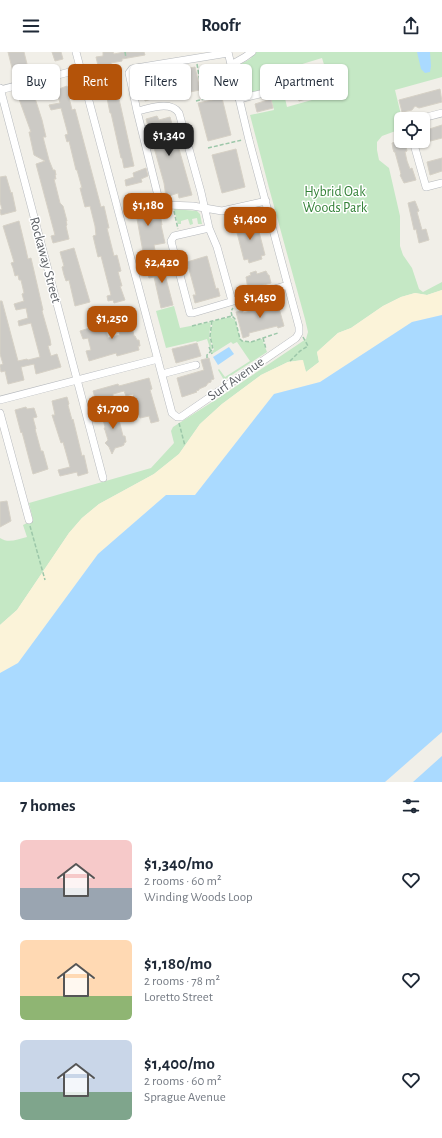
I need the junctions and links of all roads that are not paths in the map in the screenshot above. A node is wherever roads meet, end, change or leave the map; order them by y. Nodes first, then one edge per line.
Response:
1 (76, 52) edge
2 (228, 52) edge
3 (252, 52) edge
4 (80, 64) edge
5 (231, 64) edge
6 (233, 64) edge
7 (68, 72) edge
8 (0, 89) edge
9 (89, 100) edge
10 (239, 100) edge
11 (137, 112) junction
12 (442, 113) edge
13 (430, 116) edge
14 (415, 148) edge
15 (442, 183) edge
16 (266, 201) junction
17 (204, 208) junction
18 (209, 228) junction
19 (288, 286) junction
20 (232, 301) junction
21 (158, 359) junction
22 (196, 365) dead end
23 (162, 374) junction
24 (77, 380) junction
25 (0, 400) edge
26 (0, 413) edge
27 (103, 478) dead end
28 (29, 520) road end

1 - 4 street
2 - 5 street
2 - 11 street
3 - 6 street
7 - 8 street
8 - 24 street, Rockaway Street
9 - 21 street
10 - 16 street
11 - 17 street
11 - 17 street
12 - 13 street
14 - 15 street
16 - 17 street
16 - 19 street
17 - 18 street
18 - 20 street
18 - 20 street
19 - 20 street
19 - 23 street, Surf Avenue
21 - 23 street
21 - 24 street
22 - 23 street
24 - 25 street
24 - 27 street, Rockaway Street
26 - 28 street

